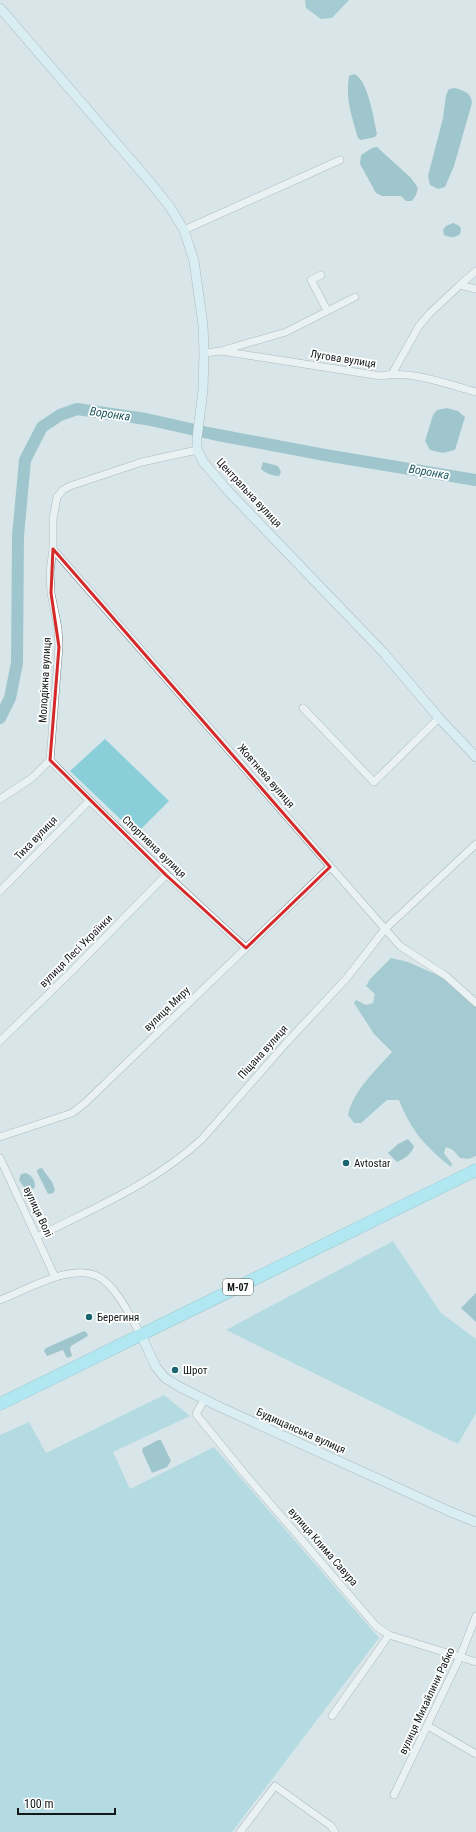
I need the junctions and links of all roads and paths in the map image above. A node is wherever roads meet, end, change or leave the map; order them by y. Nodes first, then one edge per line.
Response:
1 (0, 8) edge
2 (340, 160) dead end
3 (184, 230) junction
4 (476, 271) edge
5 (321, 275) dead end
6 (460, 285) junction
7 (476, 289) edge
8 (355, 297) dead end
9 (327, 310) junction
10 (221, 351) junction
11 (204, 353) junction
12 (392, 374) junction
13 (476, 392) edge
14 (197, 450) junction
15 (53, 548) junction
16 (303, 708) dead end
17 (439, 718) junction
18 (476, 757) edge
19 (50, 760) junction
20 (0, 799) edge
21 (89, 800) junction
22 (476, 844) edge
23 (330, 867) junction
24 (166, 875) junction
25 (0, 891) edge
26 (385, 929) junction
27 (246, 948) junction
28 (476, 1003) edge
29 (0, 1041) edge
30 (0, 1137) edge
31 (0, 1158) edge
32 (476, 1170) edge
33 (37, 1237) junction
34 (55, 1277) junction
35 (0, 1300) edge
36 (140, 1334) junction
37 (204, 1400) junction
38 (0, 1404) edge
39 (476, 1522) edge
40 (476, 1616) edge
41 (389, 1635) junction
42 (460, 1658) junction
43 (476, 1662) edge
44 (332, 1716) dead end
45 (428, 1726) junction
46 (476, 1754) edge
47 (394, 1795) dead end
48 (240, 1832) edge
49 (335, 1832) edge

1 - 3 street
2 - 3 street
3 - 11 street
4 - 6 street
5 - 9 street
6 - 7 street
6 - 12 street
8 - 9 street
9 - 10 street
10 - 11 street, Лугова вулиця
10 - 12 street, Лугова вулиця
11 - 14 street
12 - 13 street, Лугова вулиця
14 - 15 street, Молодіжна вулиця
14 - 17 street, Центральна вулиця
15 - 19 street, Молодіжна вулиця
15 - 23 street, Жовтнева вулиця
16 - 17 street
17 - 18 street, Центральна вулиця
19 - 20 street
19 - 21 street, Спортивна вулиця
21 - 24 street, Спортивна вулиця
21 - 25 street, Тиха вулиця
22 - 26 street, Піщана вулиця
23 - 26 street, Жовтнева вулиця
23 - 27 street, вулиця Миру
24 - 27 street, Спортивна вулиця
24 - 29 street, вулиця Лесі Українки
26 - 28 street, Жовтнева вулиця
26 - 33 street, Піщана вулиця
27 - 30 street, вулиця Миру
31 - 33 street, вулиця Волі
32 - 36 highway, М-07
33 - 34 street, вулиця Волі
34 - 35 street
34 - 36 street
36 - 37 street, Будищанська вулиця
36 - 38 highway, М-07
37 - 39 street, Будищанська вулиця
37 - 41 street, вулиця Клима Савура
40 - 42 street, вулиця Михайлини Рабко
41 - 42 street, вулиця Клима Савура
41 - 44 street
42 - 43 street, вулиця Клима Савура
42 - 45 street, вулиця Михайлини Рабко
45 - 46 street
45 - 47 street, вулиця Михайлини Рабко
48 - 49 street

